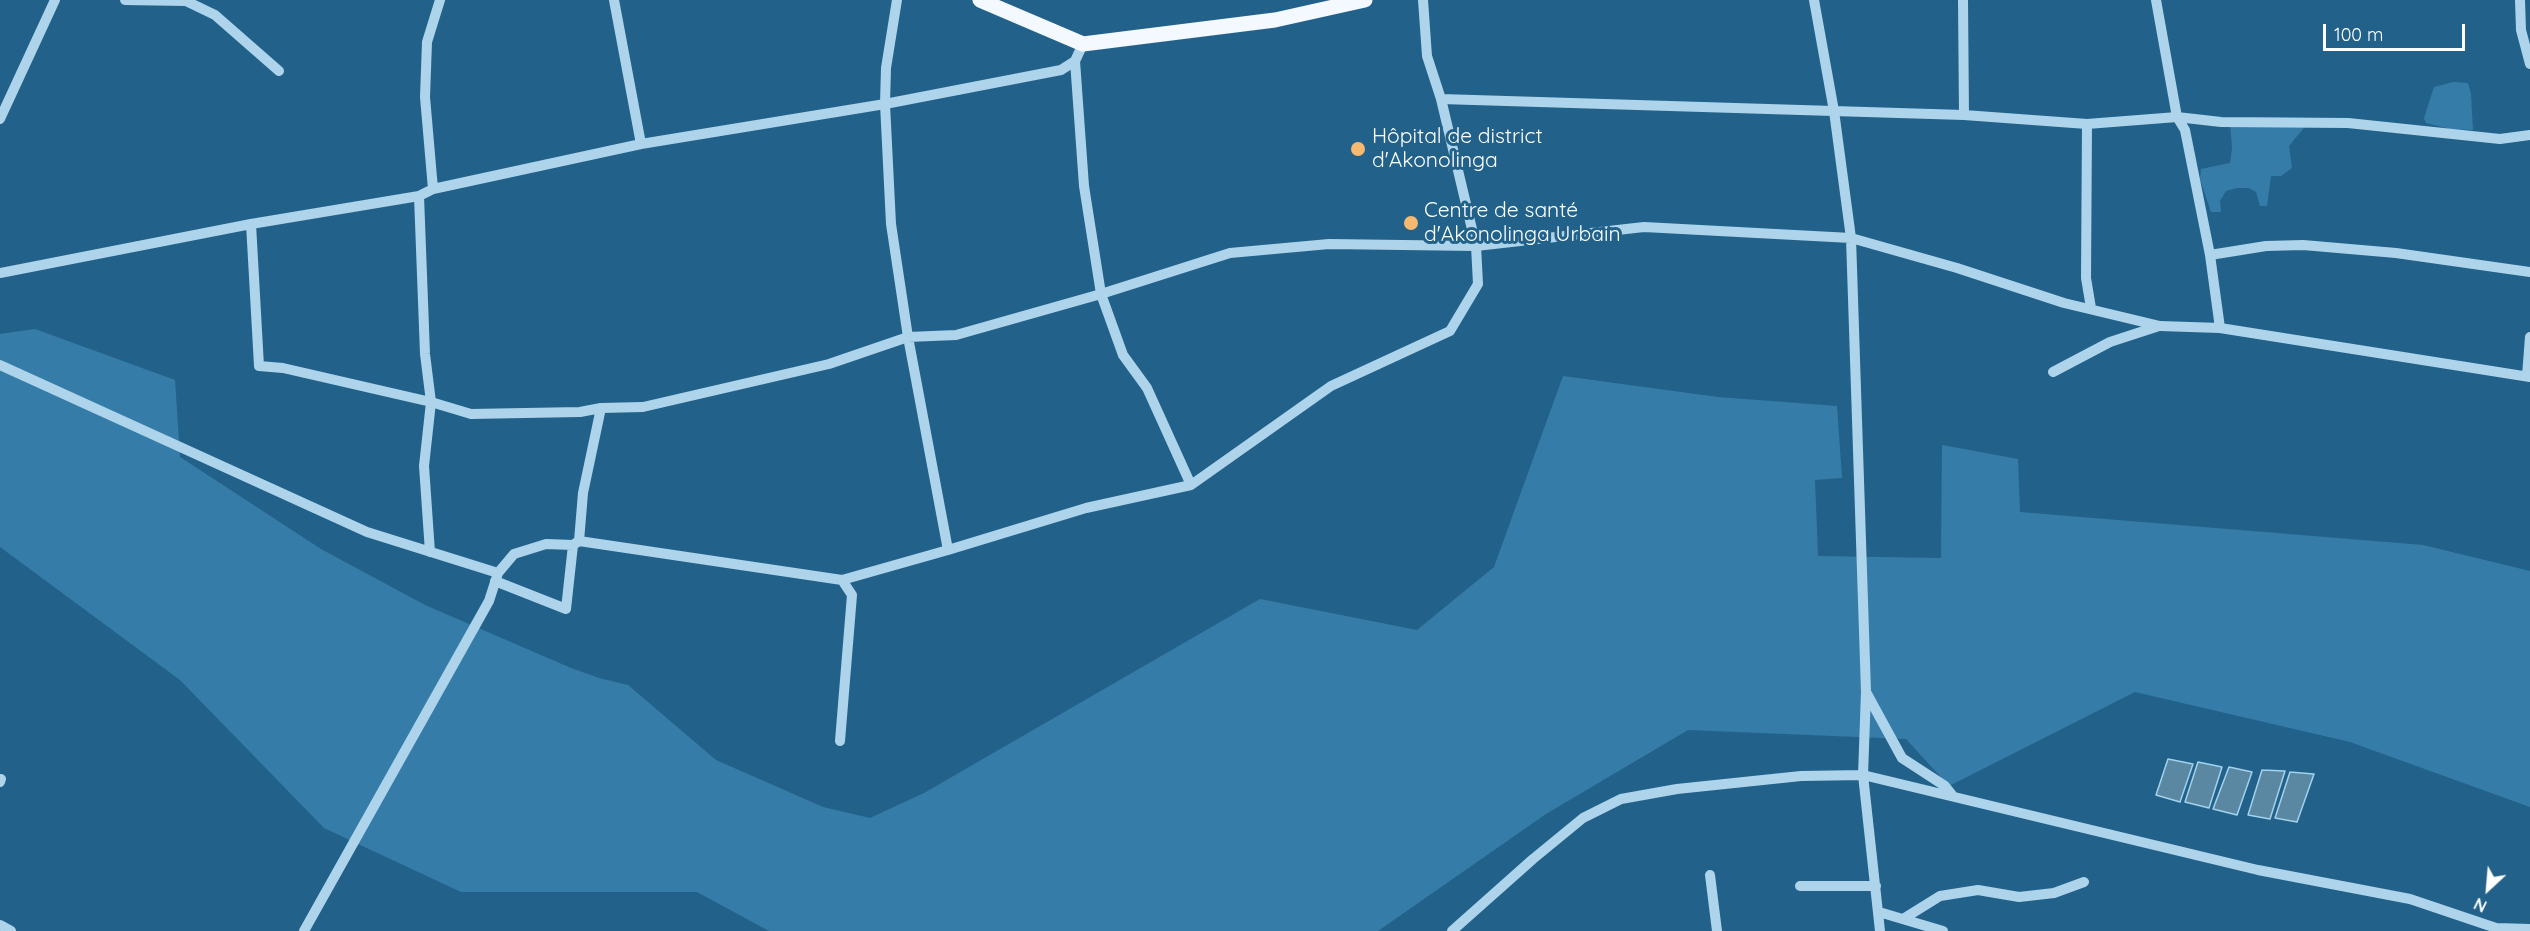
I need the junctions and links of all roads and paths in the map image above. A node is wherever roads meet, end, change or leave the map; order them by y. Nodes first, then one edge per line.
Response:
1 (55, 0) edge
2 (124, 0) edge
3 (440, 0) edge
4 (614, 0) edge
5 (897, 0) edge
6 (980, 0) edge
7 (1365, 0) edge
8 (1423, 0) edge
9 (1814, 0) edge
10 (1963, 0) edge
11 (2156, 0) edge
12 (2520, 0) edge
13 (1083, 44) junction
14 (1075, 61) junction
15 (2530, 64) edge
16 (279, 71) dead end
17 (1441, 99) junction
18 (3, 104) edge
19 (885, 104) junction
20 (1834, 111) junction
21 (1964, 115) junction
22 (2178, 117) junction
23 (0, 119) edge
24 (2087, 124) junction
25 (2530, 135) edge
26 (641, 144) junction
27 (433, 189) junction
28 (419, 196) junction
29 (251, 224) junction
30 (1851, 238) junction
31 (1476, 246) junction
32 (2210, 255) junction
33 (2530, 272) edge
34 (0, 273) edge
35 (1101, 294) junction
36 (2091, 308) junction
37 (2160, 326) junction
38 (2220, 328) junction
39 (908, 337) junction
40 (2530, 337) edge
41 (0, 365) edge
42 (2053, 372) dead end
43 (2529, 377) edge
44 (431, 402) junction
45 (601, 408) junction
46 (1191, 485) junction
47 (576, 543) junction
48 (948, 550) junction
49 (430, 552) junction
50 (496, 577) junction
51 (843, 580) junction
52 (1866, 692) junction
53 (840, 741) dead end
54 (1863, 775) junction
55 (1953, 796) junction
56 (1710, 875) dead end
57 (2084, 882) dead end
58 (1800, 886) dead end
59 (1876, 886) junction
60 (1879, 912) junction
61 (1903, 919) junction
62 (0, 925) edge
63 (2530, 929) edge
64 (11, 931) edge
65 (304, 931) edge
66 (1452, 931) edge
67 (1717, 931) edge
68 (1880, 931) edge
69 (1943, 931) edge

1 - 18 street
2 - 16 street
3 - 27 street
4 - 26 street
5 - 19 street
6 - 13 main road
7 - 13 main road
8 - 17 street
9 - 20 street
10 - 21 street
11 - 22 street
12 - 15 street
13 - 14 street
14 - 19 street
14 - 35 street
17 - 20 street
17 - 31 street
18 - 23 street
19 - 26 street
19 - 39 street
20 - 21 street
20 - 30 street
21 - 24 street
22 - 24 street
22 - 25 street
22 - 32 street
24 - 36 street
26 - 27 street
27 - 28 street
28 - 29 street
28 - 44 street
29 - 34 street
29 - 44 street
30 - 31 street
30 - 36 street
30 - 52 street
31 - 35 street
31 - 46 street
32 - 33 street
32 - 38 street
35 - 39 street
35 - 46 street
36 - 37 street
37 - 38 street
37 - 42 street
38 - 43 street
39 - 45 street
39 - 48 street
40 - 43 street
41 - 49 street
44 - 45 street
44 - 49 street
45 - 47 street
46 - 48 street
47 - 50 street
47 - 50 street
47 - 51 street
48 - 51 street
49 - 50 street
50 - 65 street
51 - 53 street
52 - 54 street
52 - 55 street
54 - 55 street
54 - 59 street
54 - 66 street
55 - 63 street
56 - 67 street
57 - 61 street
58 - 59 street
59 - 60 street
60 - 61 street
60 - 68 street
61 - 69 street
62 - 64 street

